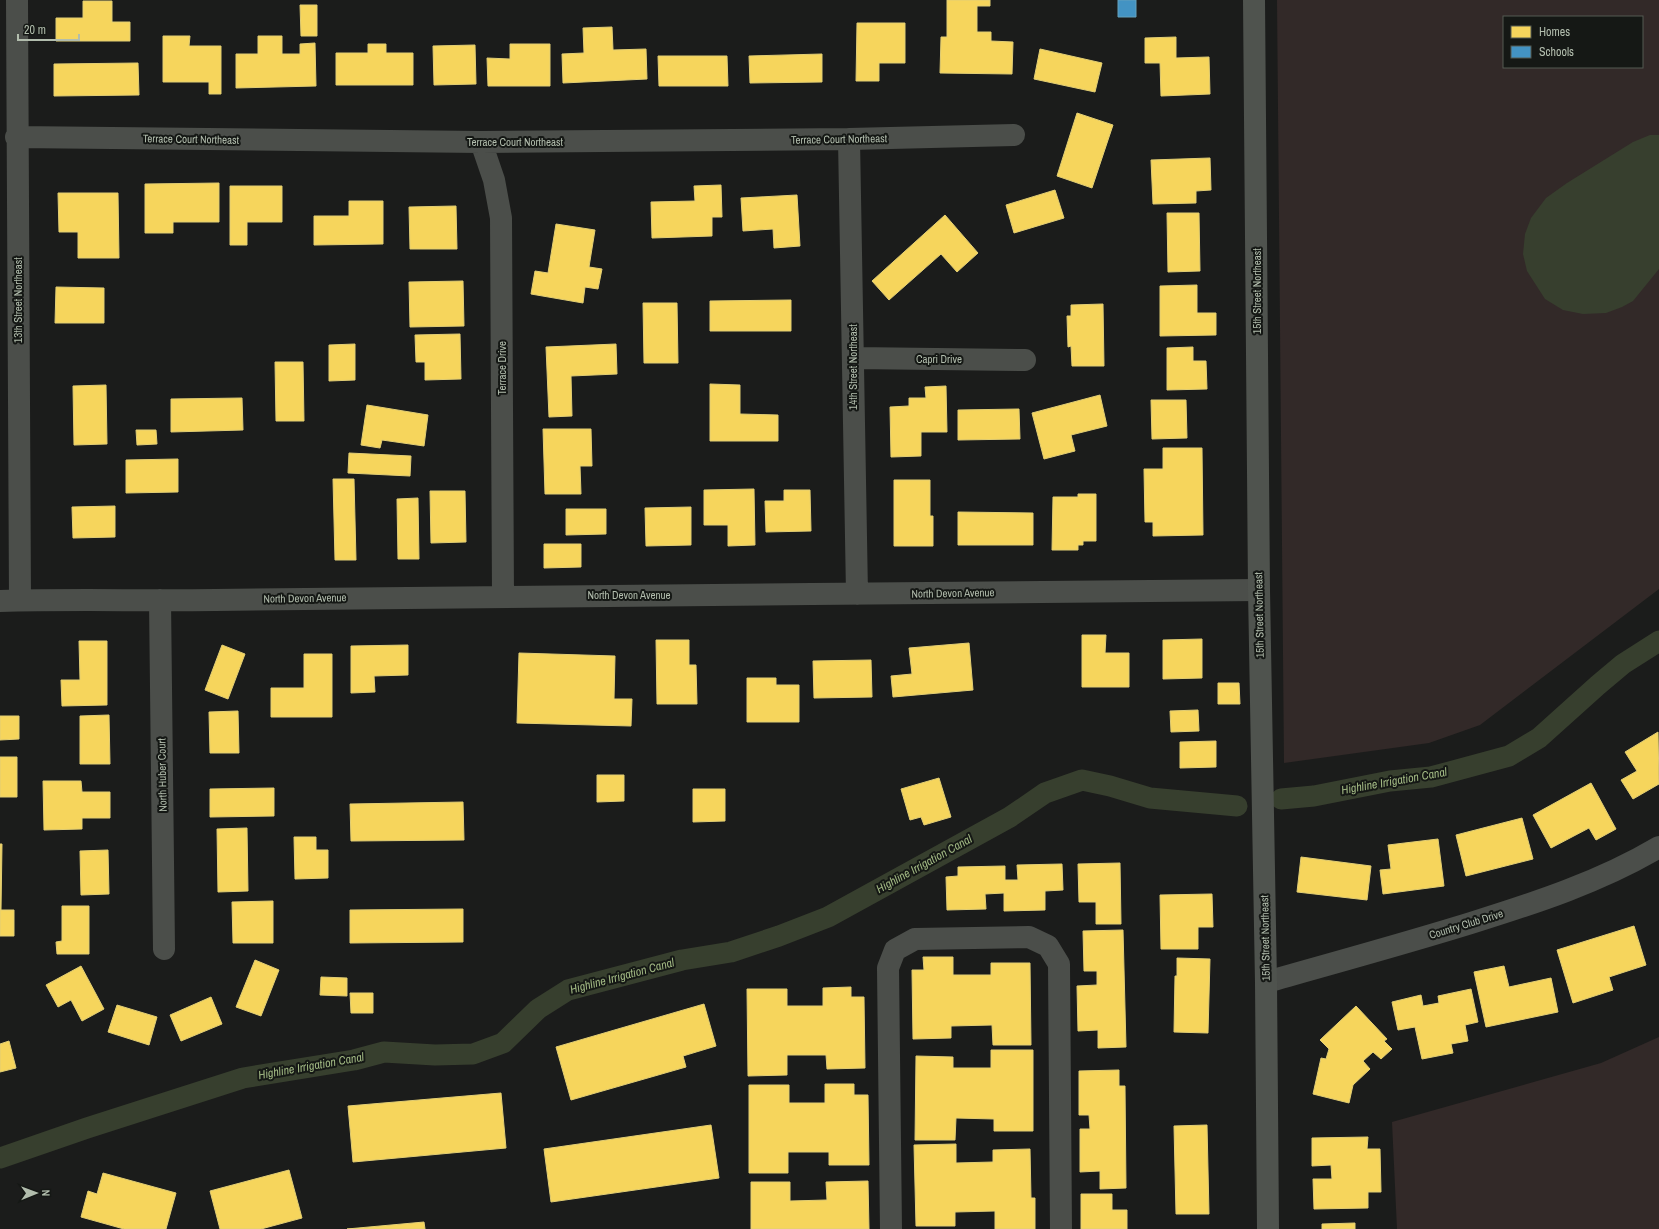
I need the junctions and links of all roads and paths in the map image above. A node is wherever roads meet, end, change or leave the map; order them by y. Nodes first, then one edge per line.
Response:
1 (17, 0) edge
2 (1254, 0) edge
3 (1014, 135) dead end
4 (16, 137) junction
5 (849, 139) junction
6 (481, 142) junction
7 (854, 358) junction
8 (1025, 360) dead end
9 (1259, 590) junction
10 (857, 594) junction
11 (503, 596) junction
12 (10, 600) edge
13 (160, 600) junction
14 (1659, 847) edge
15 (164, 949) dead end
16 (1266, 982) junction
17 (891, 1229) edge
18 (1061, 1229) edge
19 (1268, 1229) edge

1 - 4 street, 13th Street Northeast
2 - 9 street, 15th Street Northeast
3 - 5 street, Terrace Court Northeast
4 - 6 street, Terrace Court Northeast
4 - 12 street, 13th Street Northeast
5 - 6 street, Terrace Court Northeast
5 - 7 street, 14th Street Northeast
6 - 11 street, Terrace Drive
7 - 8 street, Capri Drive
7 - 10 street, 14th Street Northeast
9 - 10 street, North Devon Avenue
9 - 16 street, 15th Street Northeast
10 - 11 street, North Devon Avenue
11 - 13 street, North Devon Avenue
12 - 13 street, North Devon Avenue
13 - 15 street, North Huber Court
14 - 16 street, Country Club Drive
16 - 19 street, 15th Street Northeast
17 - 18 street

